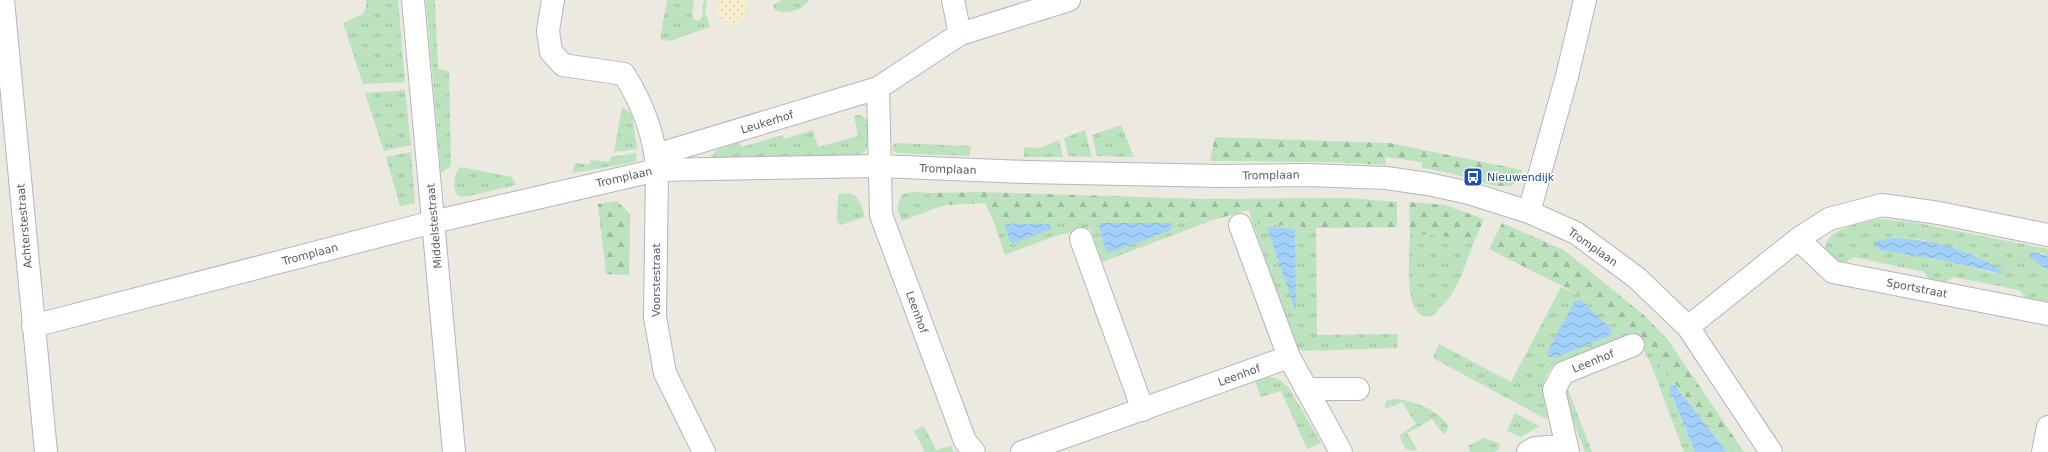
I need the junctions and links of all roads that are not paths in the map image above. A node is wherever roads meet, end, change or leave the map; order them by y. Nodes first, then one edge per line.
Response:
1 (3, 0) edge
2 (413, 0) edge
3 (553, 0) edge
4 (953, 0) edge
5 (1069, 0) edge
6 (1585, 0) edge
7 (960, 34) junction
8 (878, 88) junction
9 (656, 162) junction
10 (879, 166) junction
11 (1529, 212) junction
12 (433, 222) junction
13 (1240, 225) dead end
14 (2048, 235) edge
15 (1081, 239) dead end
16 (1798, 240) junction
17 (2048, 314) edge
18 (33, 326) junction
19 (1688, 327) junction
20 (1633, 345) dead end
21 (1289, 357) junction
22 (1306, 389) junction
23 (1358, 389) dead end
24 (1143, 410) junction
25 (2048, 427) edge
26 (1567, 449) edge
27 (46, 452) edge
28 (454, 452) edge
29 (704, 452) edge
30 (974, 452) edge
31 (1022, 452) edge
32 (1341, 452) edge
33 (1528, 452) edge
34 (1771, 452) edge
35 (2043, 452) edge

1 - 18 street, Achterstestraat
2 - 12 street, Middelstestraat
3 - 9 street
4 - 7 street
5 - 7 street, Leukerhof
6 - 11 street
7 - 8 street, Leukerhof
8 - 9 street, Leukerhof
8 - 10 street
9 - 10 street, Tromplaan
9 - 12 street, Tromplaan
9 - 29 street, Voorstestraat
10 - 11 street, Tromplaan
10 - 30 street, Leenhof
11 - 19 street, Tromplaan
12 - 18 street, Tromplaan
12 - 28 street, Middelstestraat
13 - 21 street
14 - 16 street
15 - 24 street
16 - 17 street, Sportstraat
16 - 19 street
18 - 27 street, Achterstestraat
19 - 34 street, Tromplaan
20 - 26 street, Leenhof
21 - 22 street
21 - 24 street, Leenhof
22 - 23 street
22 - 32 street
24 - 31 street, Leenhof
25 - 35 street
26 - 33 street

